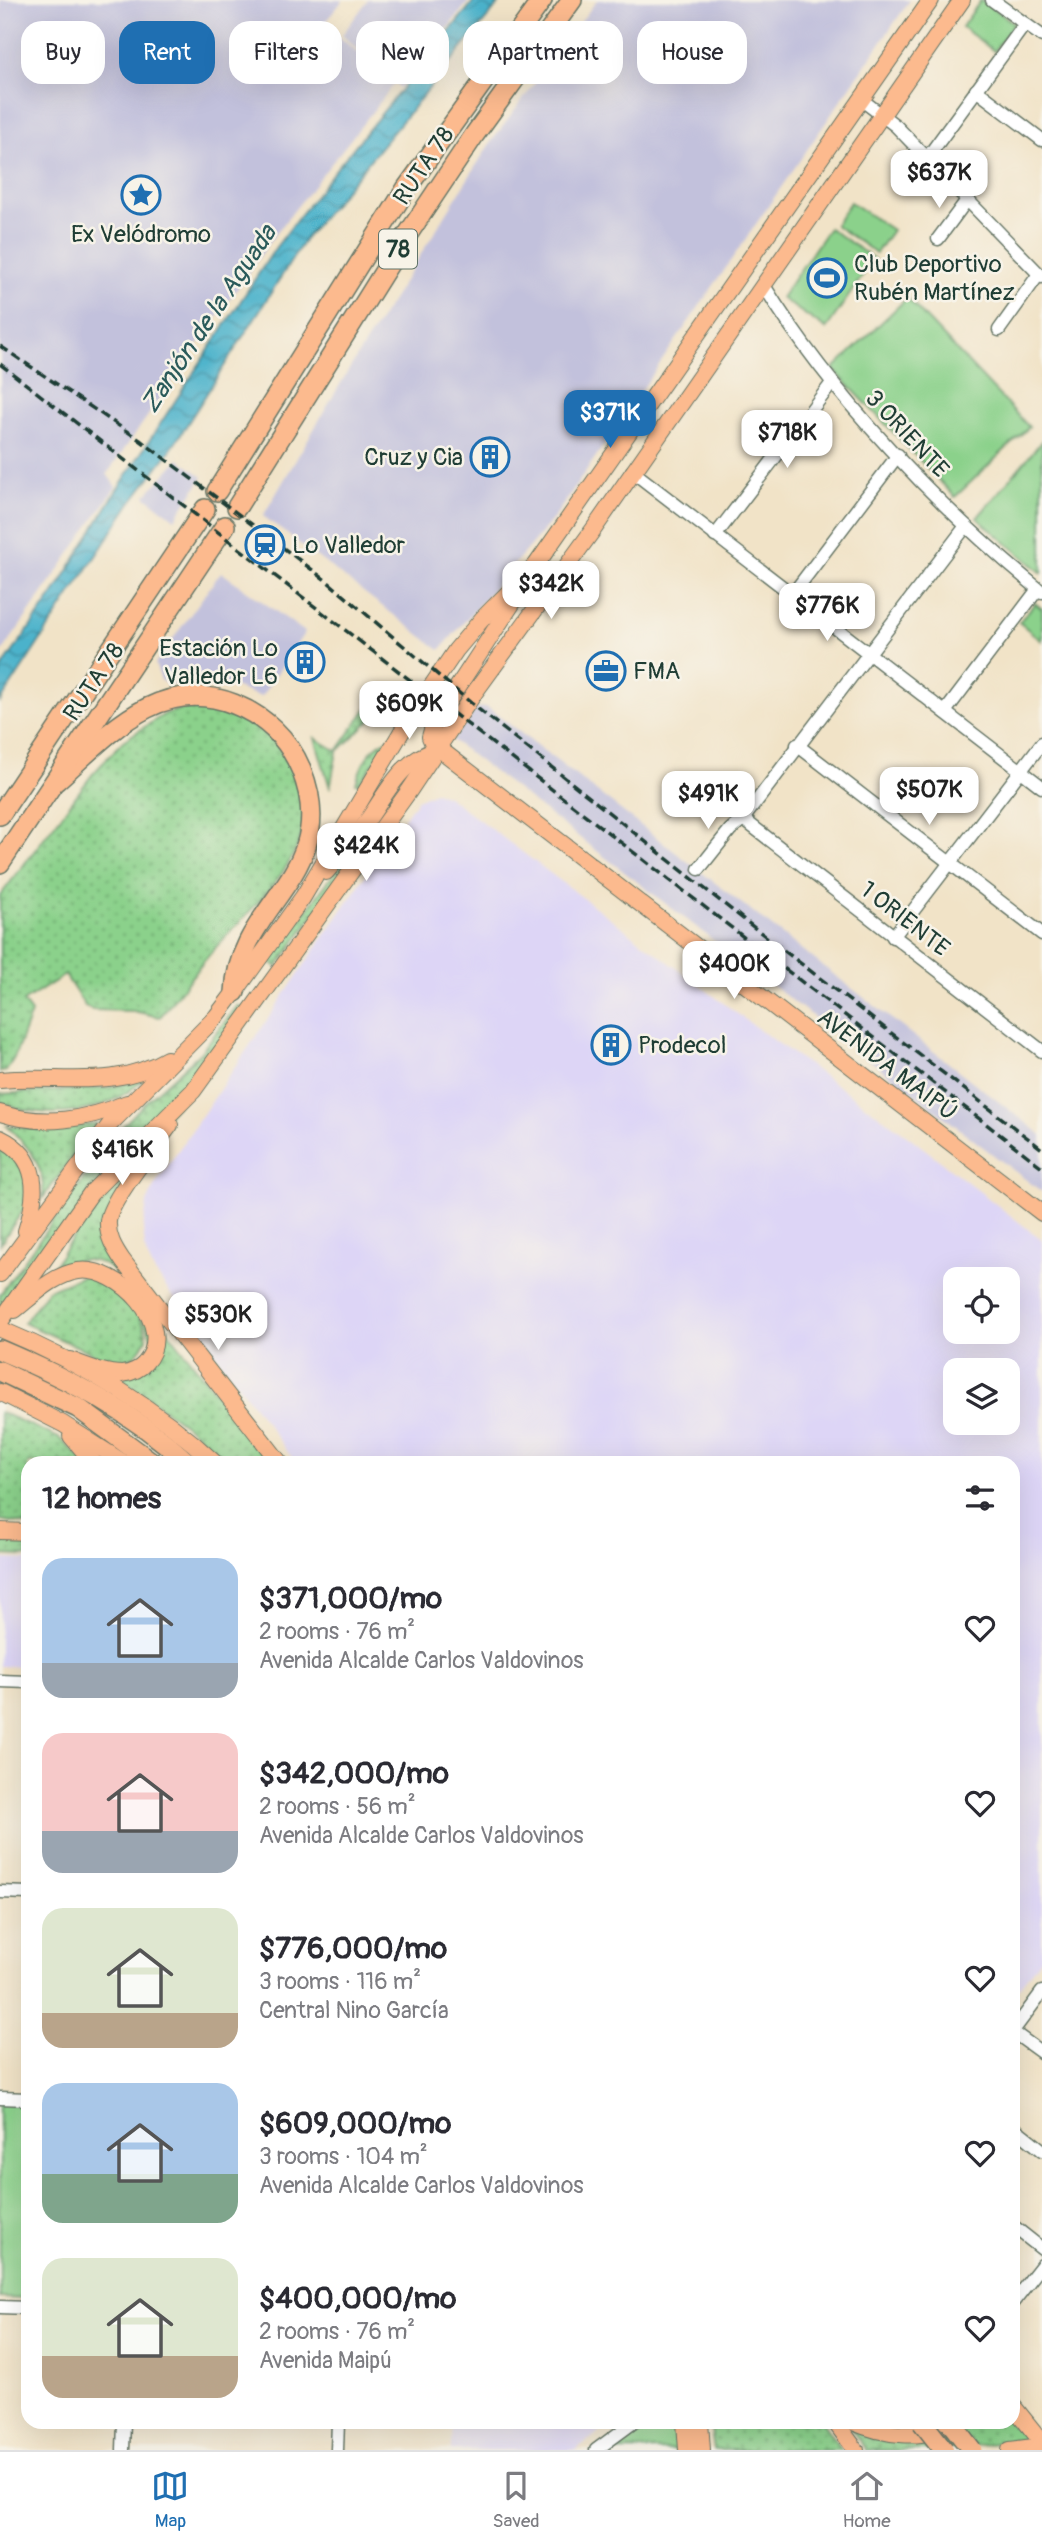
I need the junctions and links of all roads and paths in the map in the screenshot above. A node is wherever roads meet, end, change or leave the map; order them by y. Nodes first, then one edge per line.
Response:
1 (542, 0) edge
2 (572, 0) edge
3 (931, 0) edge
4 (962, 0) edge
5 (992, 0) edge
6 (1025, 24) junction
7 (1042, 36) edge
8 (976, 90) junction
9 (862, 100) junction
10 (883, 114) junction
11 (1042, 140) edge
12 (927, 158) junction
13 (967, 200) junction
14 (938, 239) dead end
15 (1041, 275) edge
16 (763, 284) junction
17 (999, 330) dead end
18 (832, 383) junction
19 (632, 428) junction
20 (898, 455) junction
21 (632, 471) junction
22 (217, 491) dead end
23 (237, 507) dead end
24 (205, 509) dead end
25 (225, 526) dead end
26 (966, 526) junction
27 (715, 536) junction
28 (536, 565) junction
29 (1040, 591) edge
30 (792, 595) junction
31 (867, 653) junction
32 (945, 712) junction
33 (1042, 743) edge
34 (797, 745) junction
35 (438, 750) junction
36 (1020, 771) junction
37 (56, 781) junction
38 (1042, 787) edge
39 (0, 815) edge
40 (743, 819) junction
41 (0, 863) edge
42 (950, 863) junction
43 (699, 869) dead end
44 (303, 897) junction
45 (1042, 934) edge
46 (893, 937) junction
47 (235, 992) junction
48 (187, 1046) junction
49 (1042, 1051) edge
50 (0, 1080) edge
51 (193, 1091) junction
52 (132, 1100) junction
53 (0, 1113) edge
54 (0, 1138) edge
55 (1042, 1213) edge
56 (21, 1245) junction
57 (0, 1274) edge
58 (0, 1322) edge
59 (0, 1329) edge
60 (6, 1352) edge
61 (70, 1360) junction
62 (0, 1392) edge
63 (30, 1406) junction
64 (89, 1456) edge
65 (112, 1456) edge
66 (143, 1456) edge
67 (179, 1456) edge
68 (207, 1456) edge
69 (275, 1456) edge
70 (0, 1531) edge
71 (21, 1532) edge
72 (0, 1681) edge
73 (21, 1682) edge
74 (0, 1892) edge
75 (21, 1893) edge
76 (1042, 1992) edge
77 (1020, 2022) edge
78 (1020, 2036) edge
79 (1042, 2053) edge
80 (0, 2098) edge
81 (21, 2099) edge
82 (1020, 2133) edge
83 (1042, 2150) edge
84 (1020, 2232) edge
85 (1042, 2249) edge
86 (1042, 2265) edge
87 (1020, 2293) edge
88 (0, 2307) edge
89 (21, 2308) edge
90 (1020, 2415) edge
91 (124, 2429) edge
92 (338, 2429) edge
93 (625, 2429) edge
94 (686, 2429) edge
95 (700, 2429) edge
96 (840, 2429) edge
97 (875, 2429) edge
98 (928, 2429) edge
99 (937, 2429) edge
100 (956, 2429) edge
101 (1042, 2444) edge
102 (123, 2450) edge
103 (337, 2450) edge
104 (596, 2450) edge
105 (687, 2450) edge
106 (702, 2450) edge
107 (856, 2450) edge
108 (944, 2450) edge
109 (972, 2450) edge
110 (1010, 2450) edge

1 - 22 highway, RUTA 78 / 78
2 - 23 highway, RUTA 78 / 78
3 - 9 main road
4 - 10 main road
5 - 6 street
6 - 7 street
6 - 8 street
8 - 11 street
8 - 12 street
9 - 10 street
9 - 19 main road
10 - 12 street
10 - 16 main road
12 - 13 street
13 - 14 street
13 - 15 street
15 - 17 street
16 - 18 street, 3 ORIENTE
16 - 21 main road
18 - 20 street, 3 ORIENTE
18 - 27 street
19 - 21 main road
19 - 28 main road
20 - 26 street, 3 ORIENTE
20 - 30 street
21 - 27 street
21 - 35 main road
24 - 39 highway, RUTA 78
25 - 37 highway, RUTA 78
26 - 29 street, 3 ORIENTE
26 - 31 street
27 - 30 street
28 - 35 main road
28 - 44 main road
29 - 32 street
30 - 31 street
31 - 32 street
31 - 34 street
32 - 36 street
33 - 36 street
34 - 40 street
34 - 42 street
35 - 44 main road
35 - 51 main road
35 - 55 main road, AVENIDA MAIPÚ
36 - 38 street
36 - 42 street
37 - 41 highway, RUTA 78
37 - 47 highway
40 - 43 street
40 - 46 street, 1 ORIENTE
42 - 45 street
42 - 46 street
44 - 47 main road
46 - 49 street, 1 ORIENTE
47 - 48 main road
48 - 50 main road
48 - 52 main road
51 - 58 main road
51 - 69 main road
52 - 53 main road
52 - 56 main road
54 - 56 main road
56 - 57 main road
58 - 61 main road
59 - 60 main road
60 - 61 main road
60 - 66 highway
60 - 67 highway
61 - 68 main road
62 - 63 main road
63 - 64 main road
63 - 65 main road
70 - 71 main road
72 - 73 street
74 - 75 street
76 - 77 street
78 - 79 street
80 - 81 street
82 - 83 street
84 - 85 street
86 - 87 street
88 - 89 street
90 - 101 main road
91 - 102 street
92 - 103 street
93 - 104 street
94 - 105 main road
95 - 106 main road
96 - 107 main road
97 - 99 main road
98 - 108 highway, bridge
100 - 109 highway, bridge
101 - 110 main road

